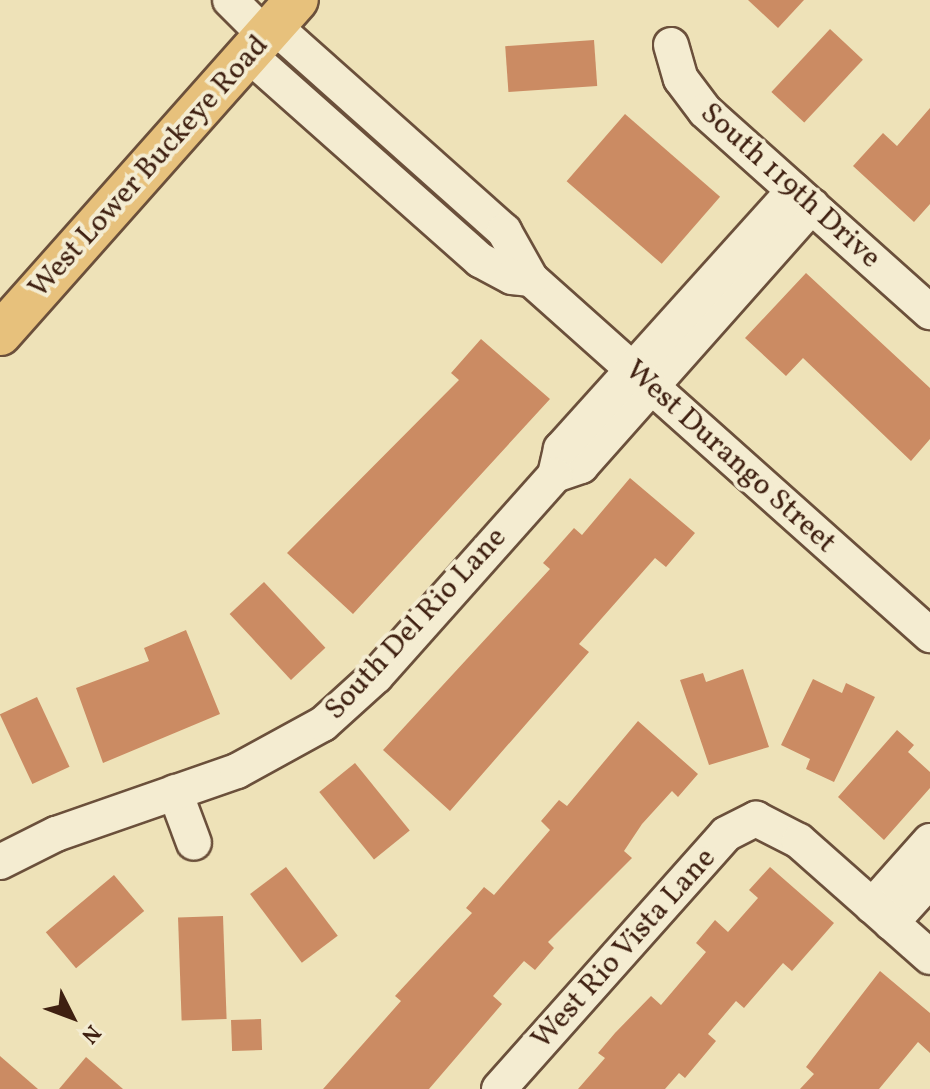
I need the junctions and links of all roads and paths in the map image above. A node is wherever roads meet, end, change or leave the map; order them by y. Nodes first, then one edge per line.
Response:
1 (230, 0) edge
2 (272, 29) edge
3 (671, 45) dead end
4 (803, 198) junction
5 (925, 297) edge
6 (0, 334) edge
7 (641, 378) junction
8 (930, 635) edge
9 (175, 792) junction
10 (930, 841) edge
11 (194, 843) dead end
12 (0, 862) edge
13 (930, 880) edge
14 (881, 915) junction
15 (930, 957) edge
16 (499, 1089) edge

1 - 2 street, West Durango Street
2 - 6 main road, West Lower Buckeye Road
2 - 7 street, West Durango Street
3 - 4 street, South 119th Drive
4 - 5 street, South 119th Drive
4 - 7 street, South Del Rio Lane
7 - 8 street, West Durango Street
7 - 9 street, South Del Rio Lane
9 - 11 street
9 - 12 street, South Del Rio Lane
10 - 14 street
13 - 14 street
14 - 15 street
14 - 16 street, West Rio Vista Lane

